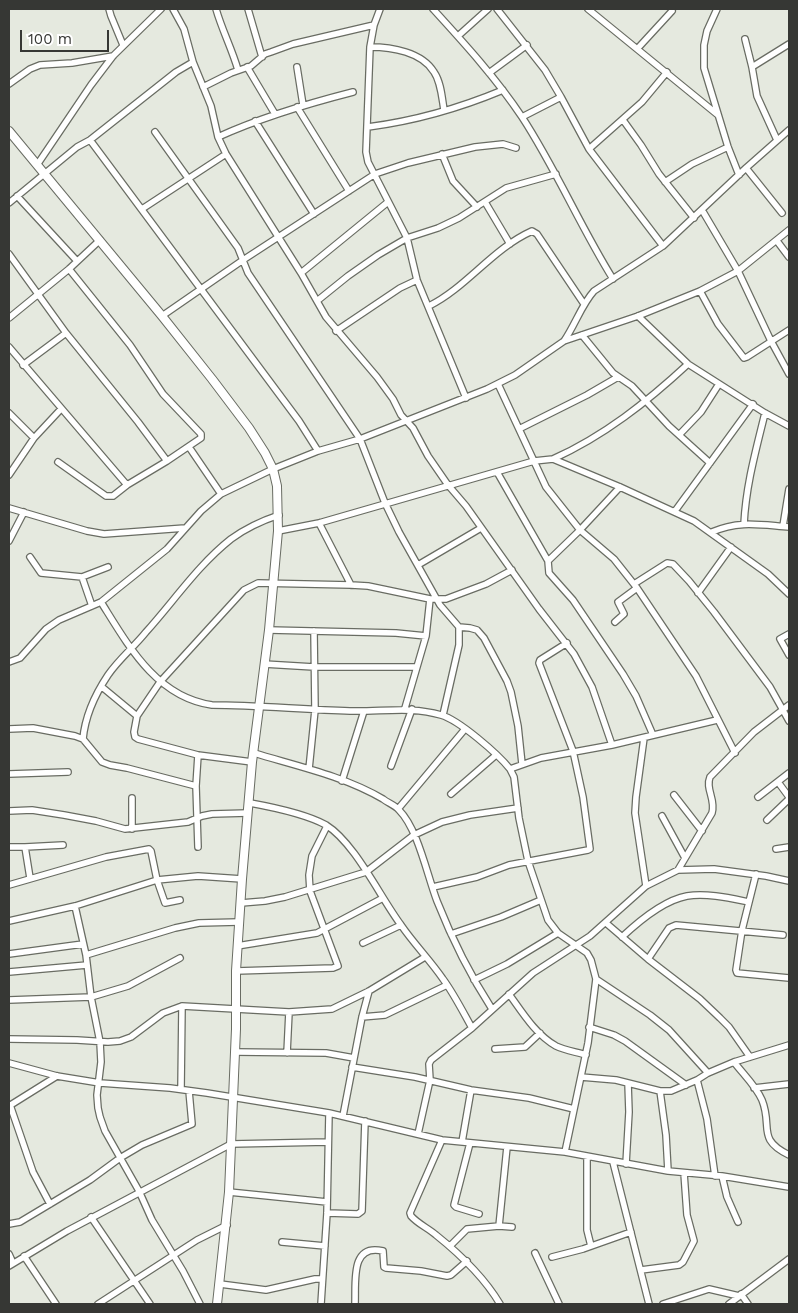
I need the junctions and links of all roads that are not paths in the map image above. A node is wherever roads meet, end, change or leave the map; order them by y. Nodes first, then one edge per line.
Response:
1 (109, 9) edge
2 (161, 9) edge
3 (173, 9) edge
4 (216, 9) edge
5 (248, 9) edge
6 (380, 9) edge
7 (433, 9) edge
8 (488, 9) edge
9 (497, 9) edge
10 (588, 9) edge
11 (717, 9) edge
12 (672, 11) dead end
13 (374, 25) junction
14 (458, 36) junction
15 (745, 38) dead end
16 (789, 44) edge
17 (123, 45) junction
18 (527, 45) junction
19 (370, 47) junction
20 (638, 48) junction
21 (113, 56) junction
22 (262, 57) junction
23 (193, 62) junction
24 (298, 66) dead end
25 (247, 67) junction
26 (752, 67) junction
27 (238, 70) junction
28 (667, 72) junction
29 (489, 73) junction
30 (9, 84) edge
31 (203, 87) junction
32 (503, 90) junction
33 (353, 92) dead end
34 (561, 97) junction
35 (300, 106) junction
36 (444, 110) junction
37 (275, 114) junction
38 (719, 116) junction
39 (522, 117) junction
40 (623, 120) junction
41 (255, 121) junction
42 (368, 127) junction
43 (789, 130) edge
44 (9, 131) edge
45 (156, 132) dead end
46 (218, 137) junction
47 (90, 140) junction
48 (777, 140) junction
49 (728, 147) junction
50 (516, 148) dead end
51 (589, 150) junction
52 (226, 154) junction
53 (442, 154) junction
54 (37, 165) junction
55 (746, 168) junction
56 (45, 174) junction
57 (375, 174) junction
58 (556, 174) junction
59 (739, 175) junction
60 (188, 178) junction
61 (665, 182) junction
62 (350, 191) junction
63 (18, 196) junction
64 (9, 202) edge
65 (388, 202) junction
66 (485, 202) junction
67 (477, 207) junction
68 (142, 209) junction
69 (702, 210) junction
70 (782, 213) dead end
71 (314, 214) junction
72 (694, 218) junction
73 (789, 230) edge
74 (278, 238) junction
75 (407, 238) junction
76 (100, 240) junction
77 (777, 241) junction
78 (510, 244) junction
79 (663, 246) junction
80 (9, 254) edge
81 (789, 257) edge
82 (243, 260) junction
83 (77, 261) junction
84 (14, 262) junction
85 (9, 266) edge
86 (69, 269) junction
87 (738, 271) junction
88 (301, 273) junction
89 (613, 279) junction
90 (417, 280) junction
91 (202, 289) junction
92 (700, 291) junction
93 (39, 294) junction
94 (316, 301) junction
95 (584, 304) junction
96 (428, 306) junction
97 (162, 316) junction
98 (638, 316) junction
99 (9, 318) edge
100 (789, 330) edge
101 (336, 331) junction
102 (66, 333) junction
103 (582, 335) junction
104 (564, 341) junction
105 (771, 341) junction
106 (9, 347) edge
107 (688, 364) junction
108 (23, 365) junction
109 (789, 374) edge
110 (618, 377) junction
111 (498, 384) junction
112 (719, 384) junction
113 (466, 398) junction
114 (646, 401) junction
115 (753, 404) junction
116 (61, 409) junction
117 (765, 413) junction
118 (9, 414) edge
119 (406, 421) junction
120 (789, 426) edge
121 (519, 429) junction
122 (679, 435) junction
123 (34, 438) junction
124 (360, 439) junction
125 (188, 447) junction
126 (318, 451) junction
127 (553, 459) junction
128 (58, 462) dead end
129 (167, 462) junction
130 (534, 462) junction
131 (710, 463) junction
132 (273, 469) junction
133 (497, 472) junction
134 (9, 475) edge
135 (127, 485) junction
136 (448, 485) junction
137 (620, 487) junction
138 (789, 490) edge
139 (220, 494) junction
140 (385, 503) junction
141 (9, 508) edge
142 (675, 511) junction
143 (24, 512) junction
144 (279, 515) junction
145 (318, 523) junction
146 (744, 524) junction
147 (786, 526) edge
148 (185, 528) junction
149 (482, 528) junction
150 (580, 530) junction
151 (278, 531) junction
152 (712, 532) junction
153 (9, 541) edge
154 (731, 547) junction
155 (30, 557) dead end
156 (548, 561) junction
157 (418, 565) junction
158 (108, 567) dead end
159 (512, 570) junction
160 (82, 578) junction
161 (272, 583) junction
162 (352, 585) junction
163 (635, 586) junction
164 (698, 593) junction
165 (789, 594) edge
166 (430, 599) junction
167 (437, 600) junction
168 (101, 602) junction
169 (92, 606) junction
170 (615, 622) dead end
171 (459, 627) junction
172 (268, 630) junction
173 (314, 631) junction
174 (789, 634) edge
175 (426, 636) junction
176 (566, 643) junction
177 (131, 650) junction
178 (789, 655) edge
179 (9, 662) edge
180 (264, 664) junction
181 (314, 667) junction
182 (416, 667) junction
183 (160, 682) junction
184 (102, 687) junction
185 (789, 705) edge
186 (259, 706) junction
187 (408, 709) junction
188 (783, 709) junction
189 (315, 710) junction
190 (364, 711) junction
191 (443, 715) junction
192 (137, 716) junction
193 (717, 720) junction
194 (789, 721) edge
195 (9, 729) edge
196 (465, 729) junction
197 (653, 735) junction
198 (83, 738) junction
199 (644, 738) junction
200 (612, 745) junction
201 (573, 751) junction
202 (254, 753) junction
203 (735, 753) junction
204 (198, 755) junction
205 (496, 755) junction
206 (252, 762) junction
207 (522, 764) junction
208 (391, 766) dead end
209 (510, 769) junction
210 (309, 770) junction
211 (68, 772) dead end
212 (789, 773) edge
213 (9, 774) edge
214 (342, 781) junction
215 (778, 782) junction
216 (196, 786) junction
217 (451, 794) dead end
218 (674, 795) dead end
219 (132, 798) dead end
220 (758, 798) dead end
221 (789, 798) edge
222 (250, 802) junction
223 (398, 808) junction
224 (518, 808) junction
225 (9, 810) edge
226 (248, 813) junction
227 (662, 816) dead end
228 (198, 817) junction
229 (767, 820) dead end
230 (327, 826) junction
231 (132, 829) junction
232 (702, 831) junction
233 (414, 835) junction
234 (63, 845) dead end
235 (9, 846) edge
236 (25, 847) junction
237 (198, 847) dead end
238 (789, 847) edge
239 (776, 849) dead end
240 (685, 858) junction
241 (528, 861) junction
242 (678, 870) junction
243 (366, 872) junction
244 (756, 874) junction
245 (30, 878) junction
246 (242, 879) junction
247 (157, 880) junction
248 (789, 881) edge
249 (9, 885) edge
250 (646, 886) junction
251 (433, 887) junction
252 (310, 891) junction
253 (383, 898) junction
254 (180, 900) dead end
255 (541, 900) junction
256 (749, 902) junction
257 (241, 903) junction
258 (75, 906) junction
259 (9, 921) edge
260 (239, 922) junction
261 (606, 923) junction
262 (401, 925) junction
263 (326, 930) junction
264 (742, 930) junction
265 (558, 933) junction
266 (451, 934) junction
267 (783, 935) dead end
268 (622, 936) junction
269 (363, 943) dead end
270 (83, 944) junction
271 (237, 946) junction
272 (574, 946) junction
273 (9, 954) edge
274 (86, 955) junction
275 (425, 957) junction
276 (180, 958) dead end
277 (648, 959) junction
278 (86, 965) junction
279 (236, 971) junction
280 (9, 972) edge
281 (789, 978) edge
282 (596, 979) junction
283 (474, 980) junction
284 (447, 985) junction
285 (369, 991) junction
286 (509, 994) junction
287 (91, 997) junction
288 (9, 1000) edge
289 (182, 1006) junction
290 (236, 1009) junction
291 (492, 1010) junction
292 (289, 1012) junction
293 (362, 1017) junction
294 (589, 1027) junction
295 (472, 1028) junction
296 (540, 1033) junction
297 (9, 1039) edge
298 (100, 1042) junction
299 (789, 1045) edge
300 (494, 1049) dead end
301 (236, 1052) junction
302 (287, 1053) junction
303 (586, 1055) junction
304 (750, 1057) junction
305 (354, 1058) junction
306 (734, 1062) junction
307 (9, 1063) edge
308 (352, 1067) junction
309 (708, 1072) junction
310 (57, 1076) junction
311 (581, 1078) junction
312 (430, 1080) junction
313 (696, 1080) junction
314 (100, 1083) junction
315 (628, 1083) junction
316 (789, 1084) edge
317 (686, 1086) junction
318 (754, 1088) junction
319 (181, 1089) junction
320 (189, 1090) junction
321 (471, 1090) junction
322 (660, 1092) junction
323 (233, 1097) junction
324 (9, 1105) edge
325 (574, 1109) junction
326 (329, 1113) junction
327 (343, 1116) junction
328 (365, 1121) junction
329 (418, 1134) junction
330 (442, 1140) junction
331 (328, 1142) junction
332 (462, 1142) junction
333 (470, 1143) junction
334 (231, 1144) junction
335 (507, 1146) junction
336 (565, 1152) junction
337 (789, 1155) edge
338 (586, 1156) junction
339 (120, 1158) junction
340 (613, 1162) junction
341 (626, 1164) junction
342 (668, 1171) junction
343 (684, 1173) junction
344 (719, 1176) junction
345 (789, 1187) edge
346 (139, 1191) junction
347 (230, 1192) junction
348 (326, 1202) junction
349 (50, 1204) junction
350 (327, 1213) junction
351 (479, 1214) dead end
352 (91, 1217) junction
353 (738, 1222) dead end
354 (9, 1224) edge
355 (226, 1225) junction
356 (499, 1226) junction
357 (512, 1228) dead end
358 (631, 1232) junction
359 (282, 1242) dead end
360 (325, 1246) junction
361 (450, 1246) junction
362 (591, 1246) junction
363 (535, 1253) dead end
364 (9, 1254) edge
365 (24, 1256) junction
366 (173, 1256) junction
367 (552, 1257) dead end
368 (789, 1259) edge
369 (466, 1261) junction
370 (11, 1264) edge
371 (641, 1270) junction
372 (322, 1280) junction
373 (134, 1282) junction
374 (220, 1284) junction
375 (740, 1295) junction
376 (56, 1304) edge
377 (98, 1304) edge
378 (150, 1304) edge
379 (200, 1304) edge
380 (217, 1304) edge
381 (321, 1304) edge
382 (355, 1304) edge
383 (499, 1304) edge
384 (559, 1304) edge
385 (648, 1304) edge
386 (663, 1304) edge
387 (729, 1304) edge
388 (748, 1304) edge

1 - 17 street
2 - 17 street
3 - 23 street
4 - 27 street
5 - 22 street
6 - 13 street
7 - 14 street
8 - 14 street
9 - 18 street
10 - 20 street
11 - 38 street
12 - 20 street
13 - 19 street
13 - 22 street
14 - 29 street
15 - 26 street
16 - 26 street
17 - 21 street
18 - 29 street
18 - 34 street
19 - 36 street
19 - 42 street
20 - 28 street
21 - 30 street
21 - 54 street
22 - 25 street
23 - 31 street
23 - 47 street
24 - 35 street
25 - 27 street
25 - 37 street
26 - 48 street
27 - 31 street
28 - 38 street
28 - 40 street
29 - 32 street
31 - 46 street
32 - 36 street
32 - 39 street
33 - 35 street
34 - 39 street
34 - 51 street
35 - 37 street
35 - 62 street
36 - 42 street
37 - 41 street
38 - 49 street
39 - 58 street
40 - 51 street
40 - 61 street
41 - 46 street
41 - 71 street
42 - 57 street
43 - 48 street
44 - 54 street
45 - 60 street
46 - 52 street
47 - 56 street
47 - 68 street
48 - 55 street
49 - 59 street
49 - 61 street
50 - 53 street
51 - 79 street
52 - 60 street
52 - 74 street
53 - 57 street
53 - 67 street
54 - 56 street
55 - 59 street
55 - 70 street
56 - 63 street
56 - 76 street
57 - 62 street
57 - 65 street
58 - 66 street
58 - 89 street
59 - 69 street
60 - 68 street
60 - 82 street
61 - 72 street
62 - 71 street
63 - 64 street
63 - 83 street
65 - 75 street
65 - 88 street
66 - 67 street
66 - 78 street
67 - 75 street
68 - 91 street
69 - 72 street
69 - 87 street
71 - 74 street
72 - 79 street
73 - 77 street
74 - 82 street
74 - 88 street
75 - 90 street
75 - 94 street
76 - 83 street
76 - 97 street
77 - 81 street
77 - 87 street
78 - 95 street
78 - 96 street
79 - 89 street
80 - 84 street
82 - 91 street
82 - 124 street
83 - 86 street
84 - 85 street
84 - 93 street
86 - 93 street
86 - 125 street
87 - 92 street
87 - 105 street
88 - 94 street
89 - 95 street
90 - 96 street
90 - 101 street
91 - 97 street
91 - 126 street
92 - 98 street
92 - 105 street
93 - 99 street
93 - 102 street
94 - 101 street
95 - 104 street
96 - 113 street
97 - 132 street
98 - 103 street
98 - 107 street
100 - 105 street
101 - 119 street
102 - 108 street
102 - 129 street
103 - 104 street
103 - 110 street
104 - 111 street
105 - 109 street
106 - 108 street
107 - 112 street
107 - 114 street
108 - 116 street
110 - 114 street
110 - 121 street
111 - 113 street
111 - 121 street
112 - 115 street
112 - 122 street
113 - 119 street
114 - 122 street
114 - 127 street
115 - 117 street
115 - 131 street
116 - 123 street
116 - 135 street
117 - 120 street
117 - 146 street
118 - 123 street
119 - 124 street
119 - 136 street
121 - 130 street
122 - 131 street
123 - 134 street
124 - 126 street
124 - 140 street
125 - 129 street
125 - 139 street
126 - 132 street
127 - 130 street
127 - 137 street
128 - 135 street
129 - 135 street
130 - 133 street
130 - 150 street
131 - 142 street
132 - 139 street
132 - 144 street
133 - 136 street
133 - 156 street
136 - 140 street
136 - 149 street
137 - 142 street
137 - 150 street
138 - 147 street
139 - 148 street
140 - 145 street
140 - 157 street
141 - 143 street
142 - 152 street
143 - 148 street
143 - 153 street
144 - 151 street
144 - 177 street
145 - 151 street
145 - 162 street
146 - 147 street
146 - 152 street
148 - 168 street
149 - 157 street
149 - 159 street
150 - 156 street
150 - 163 street
151 - 161 street
152 - 154 street
154 - 164 street
154 - 165 street
155 - 160 street
156 - 197 street
157 - 167 street
158 - 160 street
159 - 167 street
159 - 176 street
160 - 169 street
161 - 162 street
161 - 172 street
161 - 183 street
162 - 166 street
163 - 164 street
163 - 170 street
163 - 193 street
164 - 188 street
166 - 167 street
166 - 175 street
167 - 171 street
168 - 169 street
168 - 177 street
169 - 179 street
171 - 191 street
171 - 207 street
172 - 173 street
172 - 180 street
173 - 175 street
173 - 181 street
174 - 178 street
175 - 182 street
176 - 200 street
176 - 201 street
177 - 183 street
177 - 184 street
180 - 181 street
180 - 186 street
181 - 182 street
181 - 189 street
182 - 187 street
183 - 186 street
183 - 192 street
184 - 192 street
184 - 198 street
185 - 188 street
186 - 189 street
186 - 202 street
187 - 190 street
187 - 191 street
187 - 208 street
188 - 194 street
188 - 203 street
189 - 190 street
189 - 210 street
190 - 214 street
191 - 196 street
192 - 204 street
193 - 197 street
193 - 203 street
195 - 198 street
196 - 205 street
196 - 223 street
197 - 199 street
198 - 216 street
199 - 200 street
199 - 250 street
200 - 201 street
201 - 207 street
201 - 241 street
202 - 206 street
202 - 210 street
203 - 232 street
204 - 206 street
204 - 216 street
205 - 209 street
205 - 217 street
206 - 222 street
207 - 209 street
209 - 224 street
210 - 214 street
211 - 213 street
212 - 215 street
214 - 223 street
215 - 220 street
215 - 221 street
216 - 228 street
218 - 232 street
219 - 231 street
221 - 229 street
222 - 226 street
222 - 230 street
223 - 233 street
224 - 233 street
224 - 241 street
225 - 231 street
226 - 228 street
226 - 246 street
227 - 240 street
228 - 231 street
228 - 237 street
230 - 243 street
230 - 252 street
232 - 240 street
233 - 243 street
233 - 251 street
234 - 236 street
235 - 236 street
236 - 245 street
238 - 239 street
240 - 242 street
241 - 251 street
241 - 255 street
242 - 244 street
242 - 250 street
243 - 252 street
243 - 253 street
244 - 248 street
244 - 256 street
245 - 247 street
245 - 249 street
246 - 247 street
246 - 257 street
247 - 254 street
247 - 258 street
250 - 261 street
251 - 266 street
252 - 257 street
252 - 263 street
253 - 262 street
253 - 263 street
255 - 265 street
255 - 266 street
256 - 264 street
256 - 268 street
257 - 260 street
258 - 259 street
258 - 270 street
260 - 271 street
260 - 274 street
261 - 268 street
261 - 272 street
262 - 269 street
262 - 275 street
263 - 271 street
263 - 279 street
264 - 267 street
264 - 277 street
264 - 281 street
265 - 272 street
265 - 283 street
266 - 283 street
268 - 277 street
270 - 273 street
270 - 274 street
271 - 279 street
272 - 282 street
272 - 286 street
274 - 278 street
275 - 284 street
275 - 285 street
276 - 287 street
277 - 304 street
278 - 280 street
278 - 287 street
279 - 290 street
282 - 294 street
282 - 309 street
283 - 291 street
284 - 293 street
284 - 295 street
285 - 292 street
285 - 293 street
286 - 291 street
286 - 296 street
287 - 288 street
287 - 298 street
289 - 290 street
289 - 298 street
289 - 319 street
290 - 292 street
290 - 301 street
291 - 295 street
292 - 302 street
293 - 305 street
294 - 303 street
294 - 317 street
295 - 312 street
296 - 300 street
296 - 303 street
297 - 298 street
298 - 314 street
299 - 304 street
301 - 302 street
301 - 323 street
302 - 305 street
303 - 311 street
304 - 306 street
305 - 308 street
306 - 309 street
306 - 318 street
307 - 310 street
308 - 312 street
308 - 327 street
309 - 313 street
310 - 314 street
310 - 324 street
311 - 315 street
311 - 325 street
312 - 321 street
312 - 329 street
313 - 317 street
313 - 344 street
314 - 319 street
314 - 339 street
315 - 322 street
315 - 341 street
316 - 318 street
317 - 322 street
318 - 337 street
319 - 320 street
320 - 323 street
320 - 339 street
321 - 325 street
321 - 332 street
322 - 342 street
323 - 326 street
323 - 334 street
324 - 349 street
325 - 336 street
326 - 327 street
326 - 331 street
327 - 328 street
328 - 329 street
328 - 350 street
329 - 330 street
330 - 332 street
330 - 361 street
331 - 334 street
331 - 348 street
332 - 333 street
333 - 335 street
333 - 351 street
334 - 346 street
334 - 347 street
335 - 336 street
335 - 356 street
336 - 338 street
338 - 340 street
338 - 362 street
339 - 346 street
339 - 349 street
340 - 341 street
340 - 358 street
341 - 342 street
342 - 343 street
343 - 344 street
343 - 371 street
344 - 345 street
344 - 353 street
346 - 352 street
346 - 366 street
347 - 348 street
347 - 355 street
348 - 350 street
349 - 354 street
350 - 360 street
352 - 365 street
352 - 373 street
355 - 366 street
355 - 374 street
356 - 357 street
356 - 361 street
358 - 362 street
358 - 371 street
359 - 360 street
360 - 372 street
361 - 369 street
362 - 367 street
363 - 384 street
364 - 370 street
365 - 370 street
365 - 376 street
366 - 373 street
366 - 379 street
368 - 375 street
369 - 382 street
369 - 383 street
371 - 385 street
372 - 374 street
372 - 381 street
373 - 377 street
373 - 378 street
374 - 380 street
375 - 386 street
375 - 387 street
375 - 388 street

